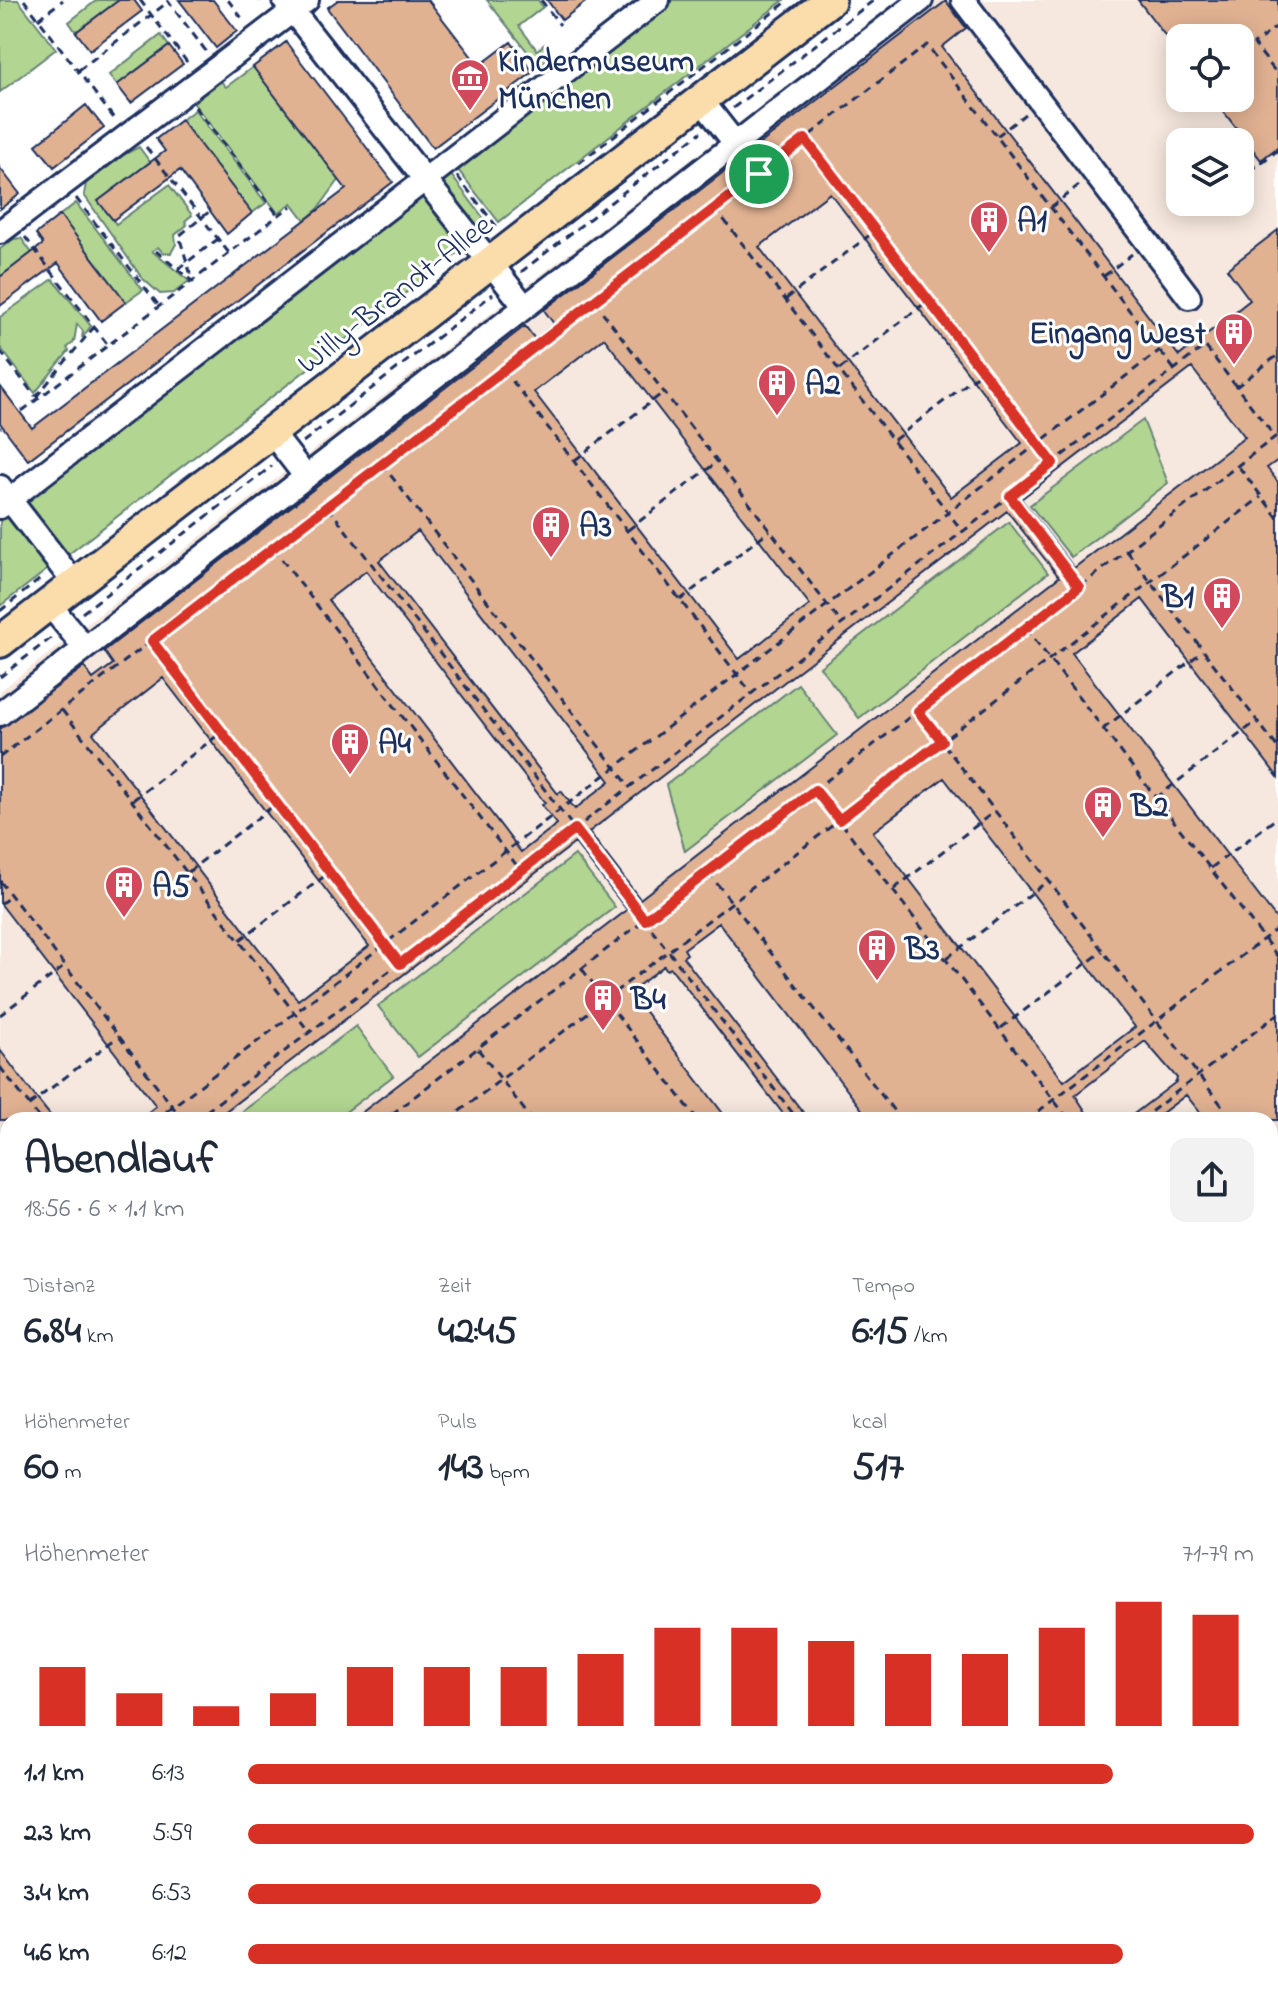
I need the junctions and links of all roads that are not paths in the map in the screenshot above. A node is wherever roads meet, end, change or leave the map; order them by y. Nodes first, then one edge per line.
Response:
1 (658, 0) edge
2 (830, 0) edge
3 (921, 0) edge
4 (963, 0) edge
5 (294, 3) edge
6 (710, 110) junction
7 (735, 143) junction
8 (423, 180) junction
9 (9, 231) edge
10 (491, 264) junction
11 (1189, 297) dead end
12 (525, 307) junction
13 (280, 443) junction
14 (306, 477) junction
15 (3, 498) edge
16 (75, 584) junction
17 (58, 615) junction
18 (0, 642) edge
19 (85, 648) junction
20 (0, 714) edge

1 - 8 street
2 - 6 main road, Willy-Brandt-Allee
3 - 7 street
4 - 11 street
5 - 8 street
5 - 9 street
6 - 7 street
6 - 10 main road, Willy-Brandt-Allee
7 - 12 street
8 - 10 street
8 - 15 street
10 - 12 street
10 - 13 main road, Willy-Brandt-Allee
12 - 14 street
13 - 14 street
13 - 16 main road, Willy-Brandt-Allee
14 - 19 street
15 - 16 street
16 - 17 main road, Willy-Brandt-Allee
17 - 18 main road, Willy-Brandt-Allee
17 - 19 street
19 - 20 street

